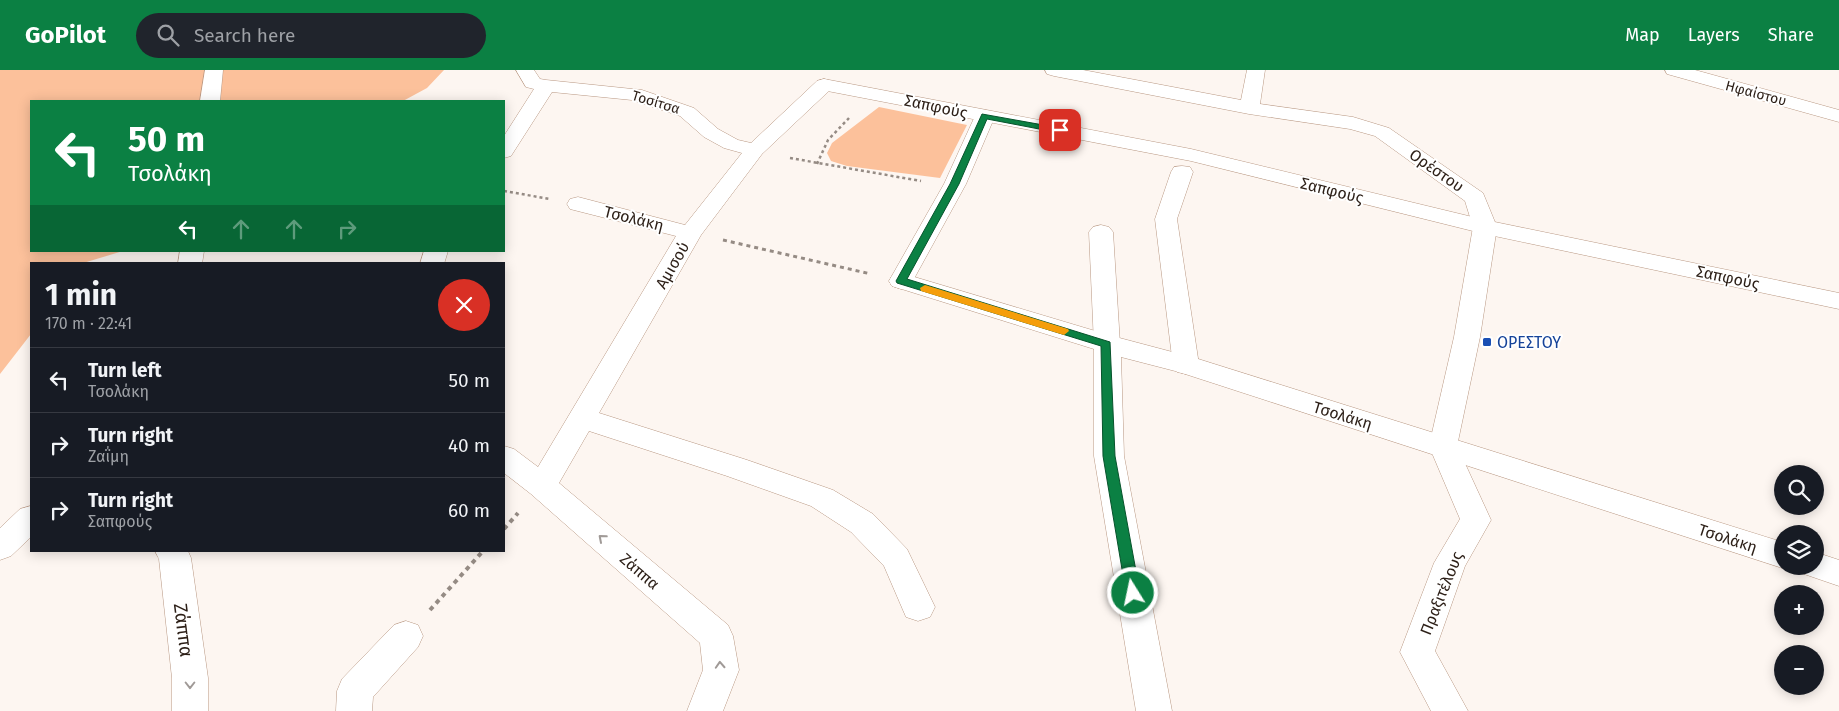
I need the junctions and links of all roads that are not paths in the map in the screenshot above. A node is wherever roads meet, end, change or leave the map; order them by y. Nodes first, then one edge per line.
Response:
1 (214, 70) edge
2 (525, 70) edge
3 (1054, 70) edge
4 (1256, 70) edge
5 (1674, 70) edge
6 (831, 78) edge
7 (546, 86) junction
8 (210, 100) edge
9 (1249, 108) junction
10 (985, 116) junction
11 (1839, 116) edge
12 (505, 150) edge
13 (755, 150) junction
14 (1182, 172) dead end
15 (578, 204) road end
16 (1485, 227) junction
17 (690, 232) junction
18 (1101, 232) dead end
19 (1839, 300) edge
20 (1106, 344) junction
21 (1186, 365) junction
22 (582, 418) junction
23 (1443, 446) junction
24 (505, 457) edge
25 (542, 486) junction
26 (30, 519) edge
27 (0, 547) edge
28 (172, 552) edge
29 (1774, 552) edge
30 (1824, 568) edge
31 (1839, 573) edge
32 (918, 607) dead end
33 (406, 636) road end
34 (190, 711) edge
35 (354, 711) edge
36 (705, 711) edge
37 (1154, 711) edge
38 (1450, 711) edge

1 - 8 street
2 - 7 street, Τοσίτσα
3 - 9 street, Ορέστου
4 - 9 street
5 - 11 street, Ηφαίστου
6 - 10 street, Σαπφούς
6 - 13 street, Αμισού
7 - 12 street
7 - 13 street, Τοσίτσα
9 - 16 street, Ορέστου
10 - 16 street, Σαπφούς
10 - 20 street, Τσολάκη
13 - 17 street, Αμισού
14 - 21 street
15 - 17 street, Τσολάκη
16 - 19 street, Σαπφούς
16 - 23 street, Ορέστου
17 - 22 street, Αμισού
18 - 20 street
20 - 21 street, Τσολάκη
20 - 37 street
21 - 23 street, Τσολάκη
22 - 25 street, Αμισού
22 - 32 street
23 - 29 street, Τσολάκη
23 - 38 street, Πραξιτέλους
24 - 25 street, Ζάππα
36 -> 25 street, Ζάππα
26 - 27 street
28 -> 34 street, Ζάππα
30 - 31 street
33 - 35 street

